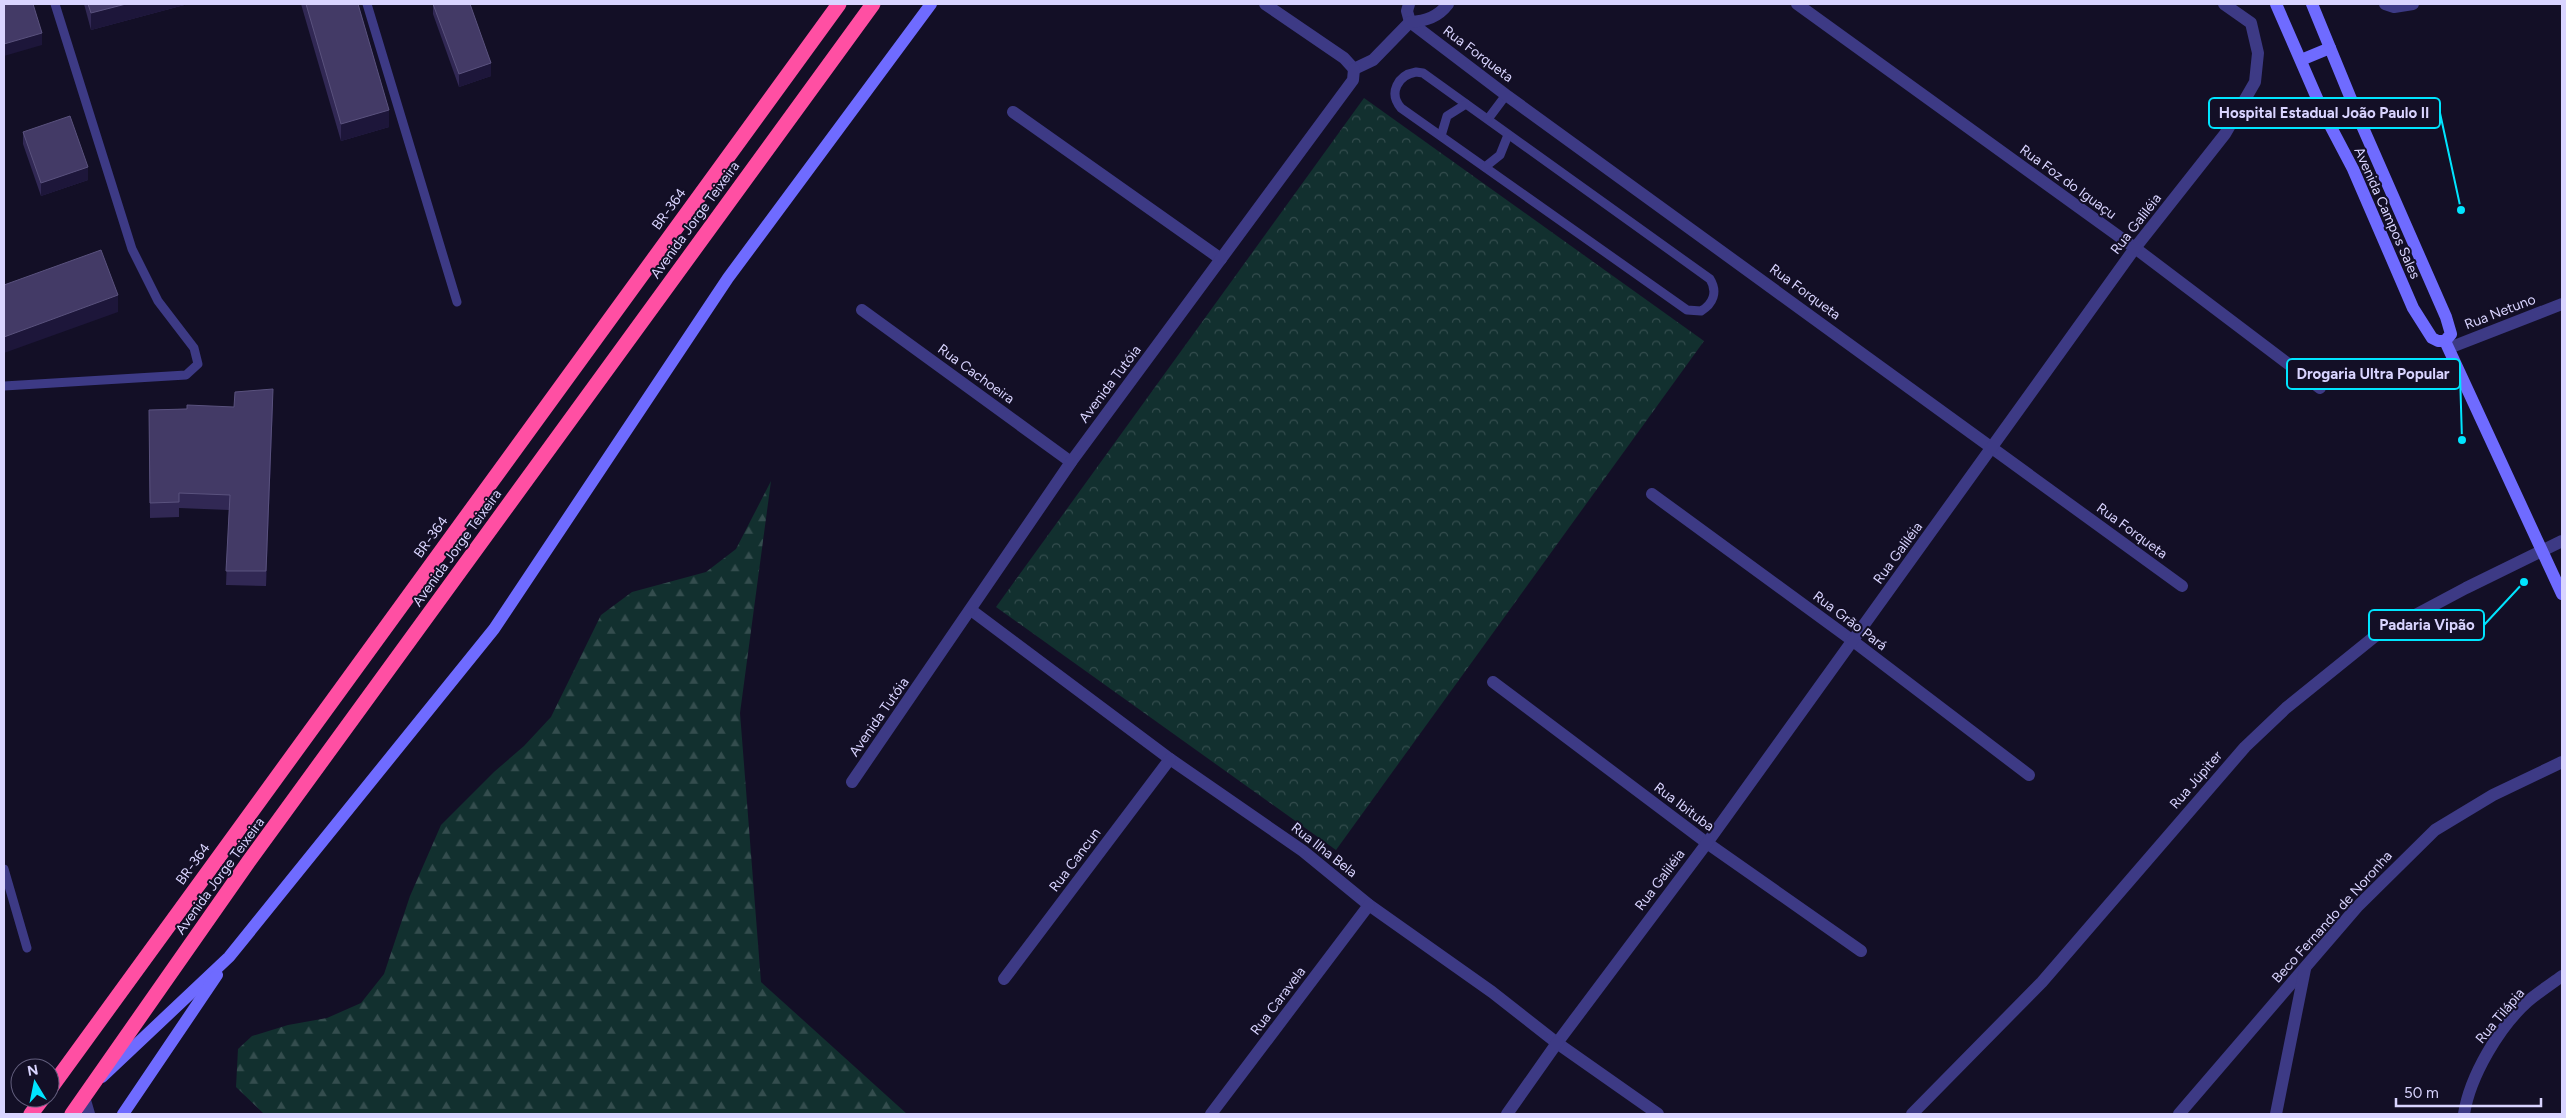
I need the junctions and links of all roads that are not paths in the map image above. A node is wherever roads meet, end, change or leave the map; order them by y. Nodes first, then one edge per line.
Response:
1 (55, 4) edge
2 (367, 4) edge
3 (838, 4) edge
4 (873, 4) edge
5 (931, 4) edge
6 (1265, 4) edge
7 (1409, 4) edge
8 (1448, 4) edge
9 (1797, 4) edge
10 (2224, 4) edge
11 (2276, 4) edge
12 (2312, 4) edge
13 (2385, 4) edge
14 (2413, 4) edge
15 (1410, 22) junction
16 (2330, 48) junction
17 (2301, 60) junction
18 (1354, 69) junction
19 (1506, 95) junction
20 (1466, 104) junction
21 (1013, 112) dead end
22 (1488, 119) junction
23 (1508, 135) junction
24 (1441, 136) junction
25 (1484, 167) junction
26 (2135, 248) junction
27 (1221, 259) junction
28 (457, 302) dead end
29 (2562, 304) edge
30 (862, 310) dead end
31 (2447, 345) junction
32 (4, 386) edge
33 (2320, 388) dead end
34 (1992, 449) junction
35 (1071, 462) junction
36 (1652, 494) dead end
37 (2562, 541) edge
38 (2541, 550) junction
39 (2182, 586) dead end
40 (2562, 594) edge
41 (971, 610) junction
42 (1853, 641) junction
43 (1493, 682) dead end
44 (1170, 759) junction
45 (2562, 762) edge
46 (2029, 775) dead end
47 (852, 782) dead end
48 (1707, 844) junction
49 (4, 869) edge
50 (1369, 905) junction
51 (27, 948) dead end
52 (1860, 951) dead end
53 (229, 958) junction
54 (2305, 967) junction
55 (2562, 976) edge
56 (1004, 979) dead end
57 (1557, 1043) junction
58 (60, 1075) edge
59 (88, 1091) junction
60 (72, 1114) edge
61 (89, 1114) edge
62 (123, 1114) edge
63 (1211, 1114) edge
64 (1507, 1114) edge
65 (1658, 1114) edge
66 (1912, 1114) edge
67 (2179, 1114) edge
68 (2276, 1114) edge
69 (2464, 1114) edge

1 - 32 lane
2 - 28 lane
3 - 58 highway, BR-364 / BR-364
4 - 59 highway, Avenida Jorge Teixeira
5 - 53 street
6 - 18 street
7 - 15 street
8 - 15 street
9 - 26 street, Rua Foz do Iguaçu
10 - 26 street, Rua Galiléia
11 - 17 street, Avenida Campos Sales
12 - 16 street, Avenida Campos Sales
13 - 14 street
15 - 18 street
15 - 19 street, Rua Forqueta
16 - 17 street
16 - 31 street, Avenida Campos Sales
17 - 31 street, Avenida Campos Sales
18 - 27 street, Avenida Tutóia
19 - 22 lane
19 - 34 street, Rua Forqueta
20 - 22 lane
20 - 24 lane
20 - 24 lane
21 - 27 street
22 - 23 lane
23 - 25 lane
23 - 25 lane
24 - 25 lane
26 - 33 street, Rua Foz do Iguaçu
26 - 34 street, Rua Galiléia
27 - 35 street, Avenida Tutóia
29 - 31 street, Rua Netuno
30 - 35 street, Rua Cachoeira
31 - 38 street, Avenida Campos Sales
34 - 39 street, Rua Forqueta
34 - 42 street, Rua Galiléia
35 - 41 street, Avenida Tutóia
36 - 42 street, Rua Grão Pará
37 - 38 street, Rua Júpiter
38 - 40 street, Avenida Campos Sales
38 - 66 street, Rua Júpiter
41 - 44 street, Rua Ilha Bela
41 - 47 street, Avenida Tutóia
42 - 46 street, Rua Grão Pará
42 - 48 street, Rua Galiléia
43 - 48 street, Rua Ibituba
44 - 50 street, Rua Ilha Bela
44 - 56 street, Rua Cancun
45 - 54 street, Beco Fernando de Noronha
48 - 52 street, Rua Ibituba
48 - 57 street, Rua Galiléia
49 - 51 lane
50 - 57 street, Rua Ilha Bela
50 - 63 street, Rua Caravela
53 - 59 street
53 - 62 street
54 - 67 street, Beco Fernando de Noronha
54 - 68 street
55 - 69 street, Rua Tilápia
57 - 64 street, Rua Galiléia
57 - 65 street, Rua Ilha Bela
59 - 60 highway, Avenida Jorge Teixeira
59 - 61 street

